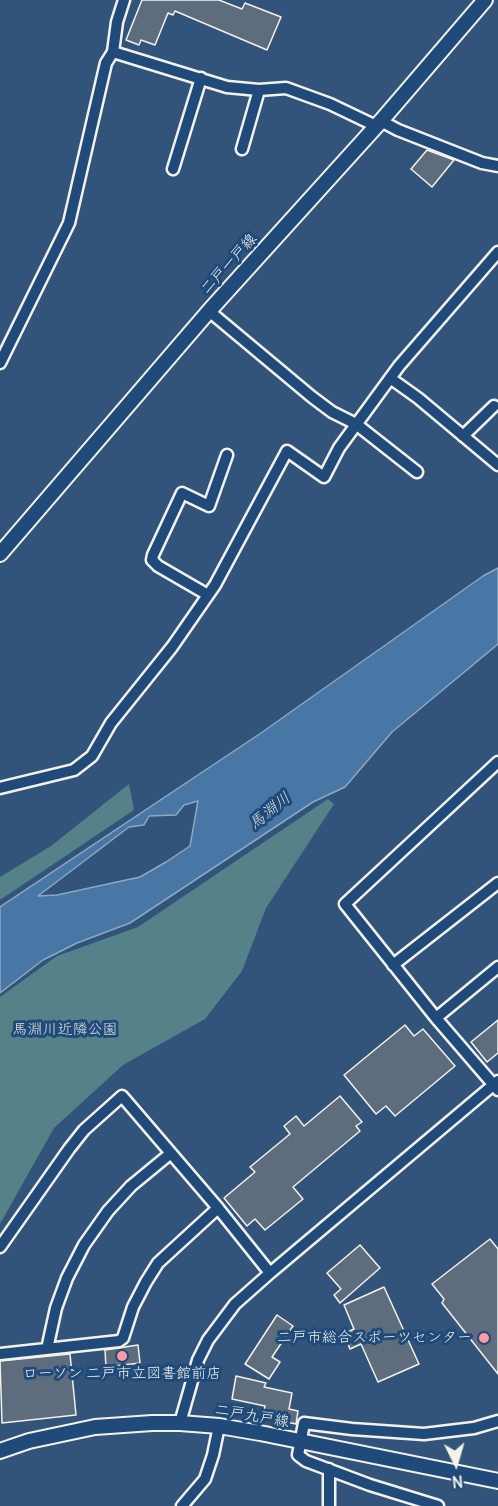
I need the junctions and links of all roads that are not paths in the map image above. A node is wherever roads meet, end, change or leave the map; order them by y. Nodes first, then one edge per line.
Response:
1 (124, 0) edge
2 (485, 0) edge
3 (113, 52) junction
4 (201, 78) junction
5 (259, 90) junction
6 (378, 124) junction
7 (242, 149) dead end
8 (498, 166) edge
9 (173, 170) dead end
10 (498, 252) edge
11 (209, 311) junction
12 (4, 341) edge
13 (0, 363) edge
14 (390, 378) junction
15 (494, 406) dead end
16 (356, 424) junction
17 (463, 436) junction
18 (227, 455) dead end
19 (498, 465) edge
20 (417, 472) dead end
21 (0, 554) edge
22 (208, 595) junction
23 (498, 762) edge
24 (0, 788) edge
25 (498, 883) edge
26 (393, 965) junction
27 (498, 967) edge
28 (436, 1018) junction
29 (497, 1085) edge
30 (171, 1153) junction
31 (218, 1208) junction
32 (0, 1247) edge
33 (270, 1273) junction
34 (47, 1348) junction
35 (0, 1354) edge
36 (498, 1421) edge
37 (180, 1423) junction
38 (219, 1426) junction
39 (300, 1442) junction
40 (0, 1450) edge
41 (329, 1469) junction
42 (498, 1481) edge
43 (182, 1506) edge
44 (329, 1506) edge
45 (438, 1506) edge

1 - 3 street
2 - 6 main road, 二戸一戸線
3 - 4 street
3 - 12 street
4 - 5 street
4 - 9 street
5 - 6 street
5 - 7 street
6 - 8 street
6 - 11 main road, 二戸一戸線
10 - 14 street
11 - 16 street
11 - 21 main road, 二戸一戸線
12 - 13 street
14 - 16 street
14 - 17 street
15 - 17 street
16 - 20 street
16 - 22 street
17 - 19 street
18 - 22 street
22 - 24 street
23 - 26 street
25 - 26 street
26 - 28 street
27 - 28 street
28 - 29 street
29 - 33 street
30 - 31 street
30 - 32 street
30 - 34 street
31 - 33 street
31 - 34 street
33 - 37 street
34 - 35 street
36 - 39 street
37 - 38 main road, 二戸九戸線
37 - 40 main road, 二戸九戸線
38 - 39 main road, 二戸九戸線
38 - 43 street
39 - 41 street
39 - 42 main road, 二戸九戸線
41 - 44 street
41 - 45 street

